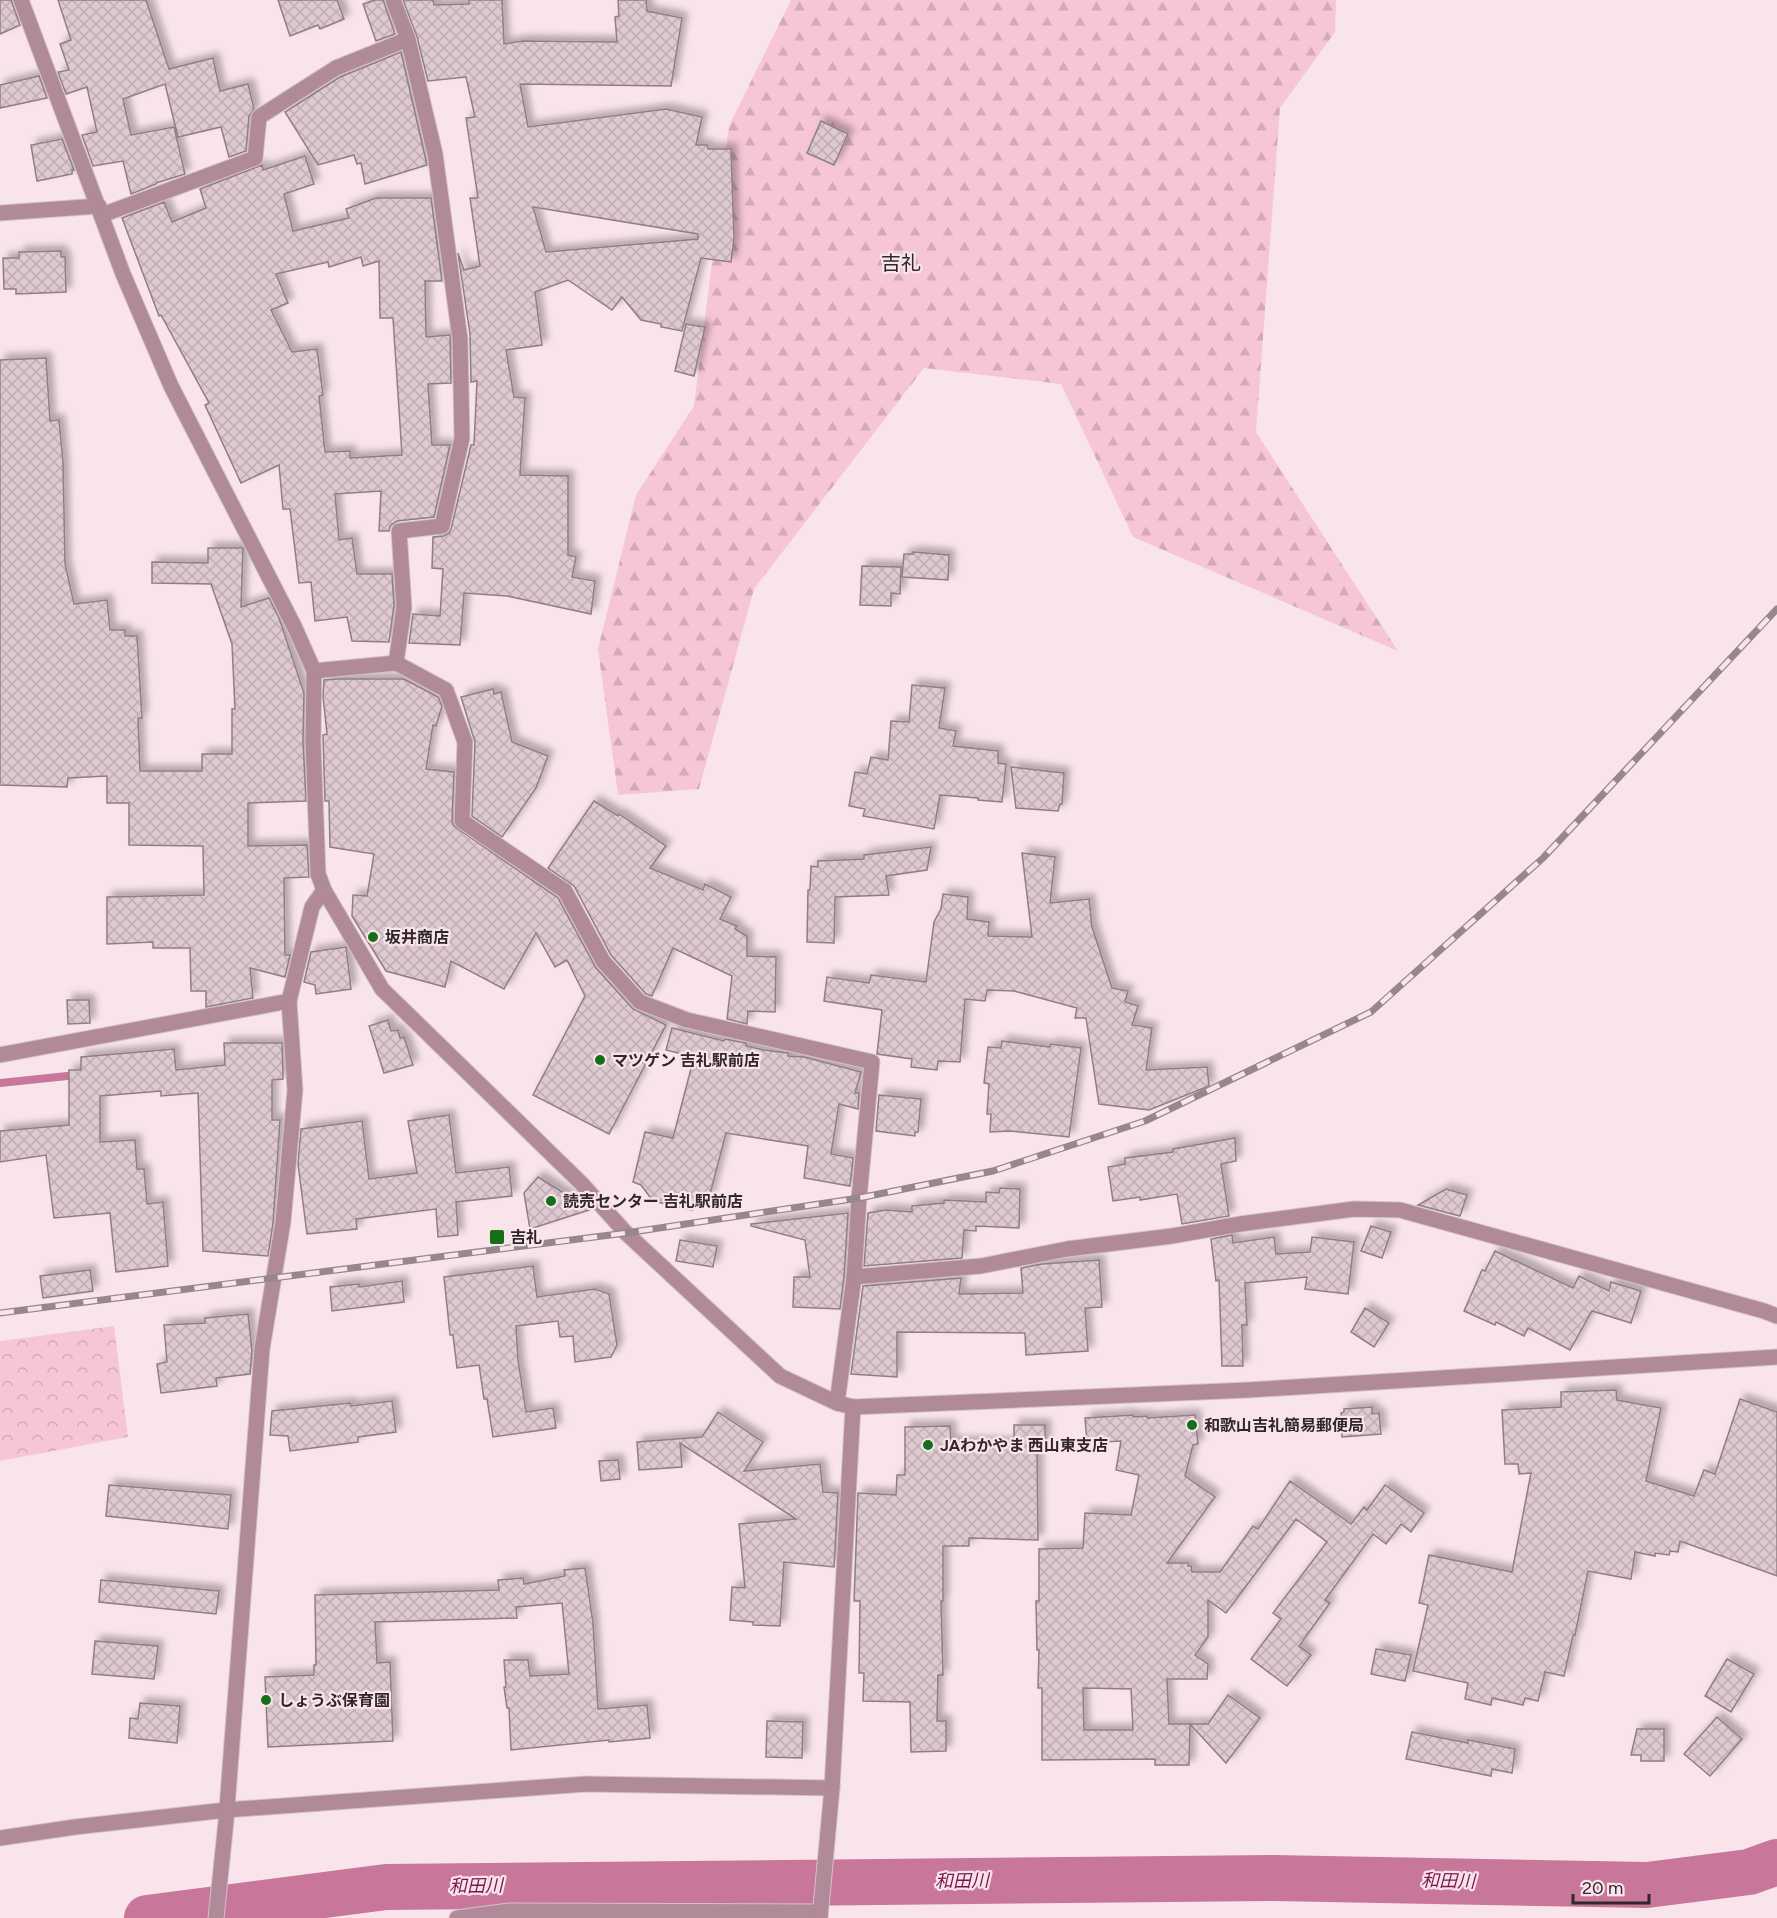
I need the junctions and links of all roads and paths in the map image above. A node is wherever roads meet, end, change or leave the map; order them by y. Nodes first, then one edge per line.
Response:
1 (21, 0) edge
2 (393, 0) edge
3 (408, 39) junction
4 (100, 211) junction
5 (0, 213) edge
6 (396, 663) junction
7 (314, 671) junction
8 (324, 890) junction
9 (289, 1001) junction
10 (0, 1055) edge
11 (854, 1277) junction
12 (1777, 1316) edge
13 (1777, 1357) edge
14 (837, 1403) junction
15 (853, 1407) junction
16 (832, 1788) junction
17 (226, 1816) junction
18 (0, 1838) edge
19 (821, 1910) edge
20 (216, 1918) edge
21 (457, 1918) edge

1 - 4 street
2 - 3 street
3 - 4 street
3 - 6 street
4 - 5 street
4 - 7 street
6 - 7 street
6 - 11 street
7 - 8 street
8 - 9 street
8 - 14 street
9 - 10 street
9 - 17 street
11 - 12 street
11 - 14 street
13 - 15 street
14 - 15 street
15 - 16 street
16 - 17 street
16 - 19 street
17 - 18 street
17 - 20 street
19 - 21 street

